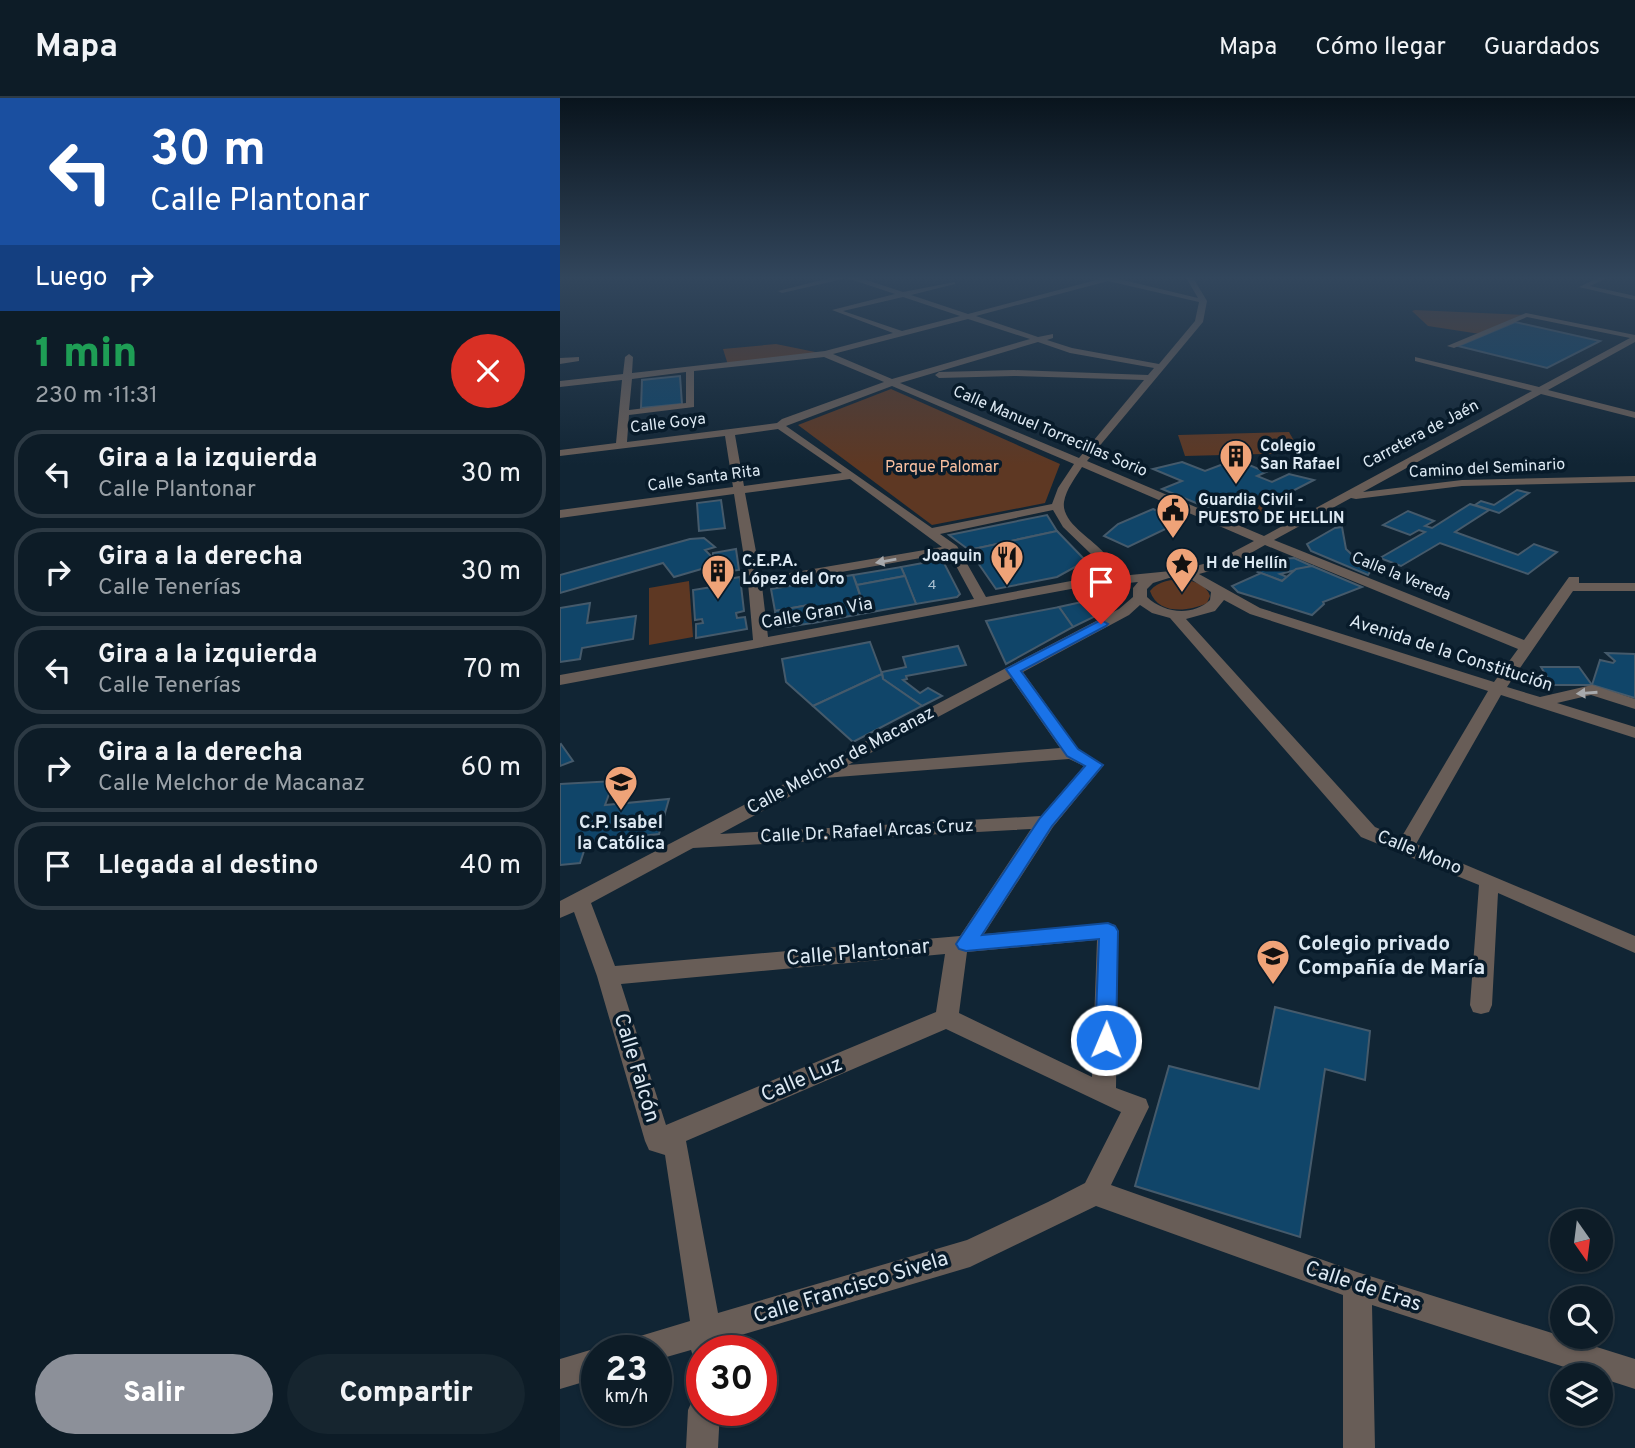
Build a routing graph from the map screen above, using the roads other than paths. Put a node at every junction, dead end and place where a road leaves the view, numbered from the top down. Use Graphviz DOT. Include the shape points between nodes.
graph roads {
  1 [pos="876,339"];
  2 [pos="1037,339"];
  3 [pos="1185,339"];
  4 [pos="1468,339"];
  5 [pos="1633,339"];
  6 [pos="1451,346"];
  7 [pos="825,354"];
  8 [pos="629,357"];
  9 [pos="576,359"];
  10 [pos="1418,359"];
  11 [pos="560,361"];
  12 [pos="1162,367"];
  13 [pos="690,370"];
  14 [pos="912,376"];
  15 [pos="629,377"];
  16 [pos="1153,378"];
  17 [pos="893,382"];
  18 [pos="560,384"];
  19 [pos="1540,391"];
  20 [pos="625,413"];
  21 [pos="1635,415"];
  22 [pos="780,426"];
  23 [pos="729,432"];
  24 [pos="621,445"];
  25 [pos="560,453"];
  26 [pos="1080,462"];
  27 [pos="852,475"];
  28 [pos="1635,480"];
  29 [pos="740,490"];
  30 [pos="1341,498"];
  31 [pos="1058,506"];
  32 [pos="560,514"];
  33 [pos="930,532"];
  34 [pos="1263,540"];
  35 [pos="953,549"];
  36 [pos="1100,556"];
  37 [pos="1223,563"];
  38 [pos="1183,574"];
  39 [pos="1157,576"];
  40 [pos="1113,579"];
  41 [pos="755,583"];
  42 [pos="1075,584"];
  43 [pos="1635,587"];
  44 [pos="1213,593"];
  45 [pos="1137,595"];
  46 [pos="982,603"];
  47 [pos="1152,609"];
  48 [pos="1124,612"];
  49 [pos="1199,612"];
  50 [pos="1174,614"];
  51 [pos="1193,634"];
  52 [pos="761,643"];
  53 [pos="1527,647"];
  54 [pos="1013,669"];
  55 [pos="560,680"];
  56 [pos="1497,689"];
  57 [pos="1538,702"];
  58 [pos="1635,704"];
  59 [pos="1635,733"];
  60 [pos="1072,752"];
  61 [pos="818,773"];
  62 [pos="1046,822"];
  63 [pos="689,842"];
  64 [pos="1404,848"];
  65 [pos="1489,881"];
  66 [pos="570,905"];
  67 [pos="1590,926"];
  68 [pos="961,944"];
  69 [pos="1635,945"];
  70 [pos="1635,960"];
  71 [pos="608,976"];
  72 [pos="1481,1005"];
  73 [pos="947,1018"];
  74 [pos="1104,1094"];
  75 [pos="658,1141"];
  76 [pos="1094,1192"];
  77 [pos="1357,1286"];
  78 [pos="705,1335"];
  79 [pos="724,1335"];
  80 [pos="581,1368"];
  81 [pos="560,1374"];
  82 [pos="1634,1377"];
  83 [pos="703,1426"];
  84 [pos="702,1448"];
  85 [pos="1359,1448"];
  1 -- 7 [label="street"];
  2 -- 12 [label="street" via="1082,353"];
  2 -- 14 [label="street"];
  3 -- 12 [label="street"];
  4 -- 6 [label="street"];
  5 -- 19 [label="street, Carretera de Jaén"];
  7 -- 13 [label="street"];
  7 -- 17 [label="street, Calle Manuel Torrecillas Sorio"];
  8 -- 15 [label="street"];
  9 -- 11 [label="street"];
  10 -- 19 [label="street"];
  12 -- 16 [label="street"];
  13 -- 15 [label="street"];
  13 -- 20 [label="street" via="691,405"];
  14 -- 16 [label="street" via="1014,373"];
  14 -- 17 [label="street, Calle Goya"];
  15 -- 18 [label="street"];
  15 -- 20 [label="street"];
  16 -- 26 [label="street"];
  17 -- 22 [label="street, Calle Goya"];
  17 -- 26 [label="street, Calle Manuel Torrecillas Sorio"];
  19 -- 21 [label="street"];
  19 -- 30 [label="street, Carretera de Jaén"];
  20 -- 24 [label="street"];
  22 -- 23 [label="street, Calle Goya"];
  22 -- 27 [label="street"];
  23 -- 24 [label="street, Calle Goya"];
  23 -- 29 [label="street"];
  24 -- 25 [label="street, Calle Goya"];
  26 -- 31 [label="street" via="1064,484"];
  26 -- 34 [label="street, Calle Manuel Torrecillas Sorio"];
  27 -- 29 [label="street, Calle Santa Rita"];
  27 -- 33 [label="street"];
  28 -- 30 [label="street, Camino del Seminario" via="1412,487"];
  29 -- 32 [label="street, Calle Santa Rita"];
  29 -- 41 [label="street"];
  30 -- 34 [label="street, Carretera de Jaén"];
  31 -- 33 [label="street"];
  31 -- 36 [label="street" via="1070,527"];
  33 -- 35 [label="street"];
  34 -- 37 [label="street, Carretera de Jaén"];
  34 -- 53 [label="street, Calle la Vereda"];
  35 -- 41 [label="street, one-way"];
  35 -- 46 [label="street"];
  36 -- 39 [label="street"];
  36 -- 40 [label="street"];
  36 -- 42 [label="street" via="1090,574"];
  37 -- 38 [label="street, Carretera de Jaén"];
  37 -- 44 [label="street, Carretera de Jaén"];
  38 -- 39 [label="street, Calle Gran Via"];
  38 -- 44 [label="street, Avenida de la Constitución"];
  39 -- 40 [label="street, Calle Gran Via"];
  39 -- 45 [label="street, Calle Melchor de Macanaz"];
  40 -- 42 [label="street, Calle Gran Via"];
  40 -- 45 [label="street"];
  41 -- 52 [label="street"];
  42 -- 45 [label="street"];
  42 -- 46 [label="street, Calle Gran Via"];
  43 -- 53 [label="street" via="1571,583"];
  44 -- 49 [label="street"];
  44 -- 56 [label="street, Avenida de la Constitución" via="1255,611"];
  45 -- 47 [label="street"];
  45 -- 48 [label="street, Calle Melchor de Macanaz"];
  46 -- 52 [label="street, Calle Gran Via"];
  47 -- 48 [label="street, Calle Melchor de Macanaz"];
  47 -- 50 [label="street"];
  48 -- 54 [label="street, Calle Melchor de Macanaz"];
  49 -- 50 [label="street"];
  49 -- 51 [label="street"];
  50 -- 51 [label="street, Calle Mono"];
  51 -- 64 [label="street, Calle Mono" via="1368,832"];
  52 -- 55 [label="street, Calle Gran Via"];
  53 -- 56 [label="street"];
  54 -- 60 [label="street"];
  54 -- 61 [label="street, Calle Melchor de Macanaz"];
  56 -- 57 [label="street, Avenida de la Constitución"];
  56 -- 64 [label="street"];
  58 -- 57 [label="street, one-way" via="1592,690"];
  57 -- 59 [label="street, Avenida de la Constitución"];
  60 -- 61 [label="street"];
  60 -- 62 [label="street" via="1095,765"];
  61 -- 63 [label="street, Calle Melchor de Macanaz"];
  62 -- 63 [label="street, Calle Dr. Rafael Arcas Cruz"];
  62 -- 68 [label="street"];
  63 -- 66 [label="street, Calle Melchor de Macanaz"];
  64 -- 65 [label="street, Calle Mono"];
  65 -- 67 [label="street, Calle Mono"];
  65 -- 72 [label="street"];
  66 -- 71 [label="street, Calle Falcón"];
  67 -- 69 [label="street, Calle Mono"];
  67 -- 70 [label="street"];
  68 -- 71 [label="street, Calle Plantonar"];
  68 -- 73 [label="street"];
  68 -- 74 [label="street, Calle Plantonar" via="1108,931"];
  71 -- 75 [label="street, Calle Falcón"];
  73 -- 74 [label="street"];
  73 -- 75 [label="street, Calle Luz"];
  74 -- 76 [label="street" via="1137,1107"];
  75 -- 78 [label="street, Calle Falcón" via="676,1147"];
  76 -- 77 [label="street, Calle de Eras"];
  76 -- 79 [label="street, Calle Francisco Sivela" via="970,1253"];
  77 -- 82 [label="street, Calle de Eras"];
  77 -- 85 [label="street"];
  80 -- 81 [label="street"];
  83 -- 84 [label="street"];
}
